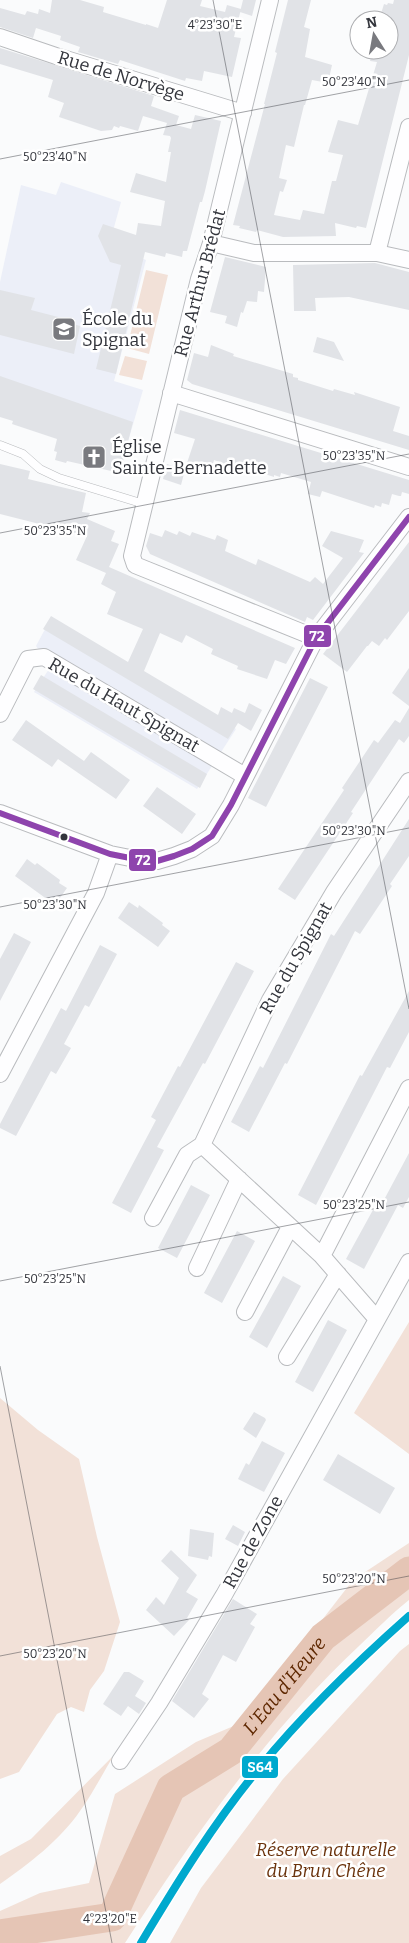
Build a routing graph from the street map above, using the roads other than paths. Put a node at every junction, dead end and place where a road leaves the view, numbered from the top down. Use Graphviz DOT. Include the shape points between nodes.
graph roads {
  1 [pos="270,0"];
  2 [pos="0,37"];
  3 [pos="243,113"];
  4 [pos="409,127"];
  5 [pos="211,243"];
  6 [pos="376,253"];
  7 [pos="409,260"];
  8 [pos="171,393"];
  9 [pos="0,445"];
  10 [pos="409,466"];
  11 [pos="144,504"];
  12 [pos="409,516"];
  13 [pos="316,638"];
  14 [pos="0,714"];
  15 [pos="245,776"];
  16 [pos="409,781"];
  17 [pos="0,813"];
  18 [pos="110,854"];
  19 [pos="0,1074"];
  20 [pos="409,1088"];
  21 [pos="202,1146"];
  22 [pos="239,1179"];
  23 [pos="153,1218"];
  24 [pos="290,1227"];
  25 [pos="322,1256"];
  26 [pos="409,1262"];
  27 [pos="197,1268"];
  28 [pos="338,1274"];
  29 [pos="245,1312"];
  30 [pos="376,1318"];
  31 [pos="287,1357"];
  32 [pos="120,1761"];
  1 -- 3 [label="street, Rue Arthur Brédat"];
  2 -- 3 [label="street, Rue de Norvège"];
  3 -- 5 [label="street, Rue Arthur Brédat"];
  4 -- 6 [label="street"];
  5 -- 6 [label="street" via="254,253"];
  5 -- 8 [label="street, Rue Arthur Brédat"];
  6 -- 7 [label="street"];
  8 -- 10 [label="street"];
  8 -- 11 [label="street, Rue Arthur Brédat"];
  9 -- 11 [label="lane" via="23,454 40,469 59,478"];
  11 -- 13 [label="street, Rue Arthur Brédat" via="132,556 135,565"];
  12 -- 13 [label="street"];
  13 -- 15 [label="street"];
  14 -- 15 [label="street, Rue du Haut Spignat" via="28,659 44,657"];
  15 -- 18 [label="street" via="212,836 192,849 157,861"];
  16 -- 21 [label="street, Rue du Spignat" via="334,892 270,1000"];
  17 -- 18 [label="street"];
  18 -- 19 [label="street" via="96,893"];
  20 -- 25 [label="street"];
  21 -- 22 [label="street"];
  21 -- 23 [label="street, Rue du Spignat" via="187,1155"];
  22 -- 24 [label="street"];
  22 -- 27 [label="street"];
  24 -- 25 [label="street"];
  24 -- 29 [label="street"];
  25 -- 28 [label="street"];
  26 -- 30 [label="street, Rue de Zone"];
  28 -- 30 [label="street"];
  28 -- 31 [label="street"];
  30 -- 32 [label="street, Rue de Zone" via="224,1595"];
}
